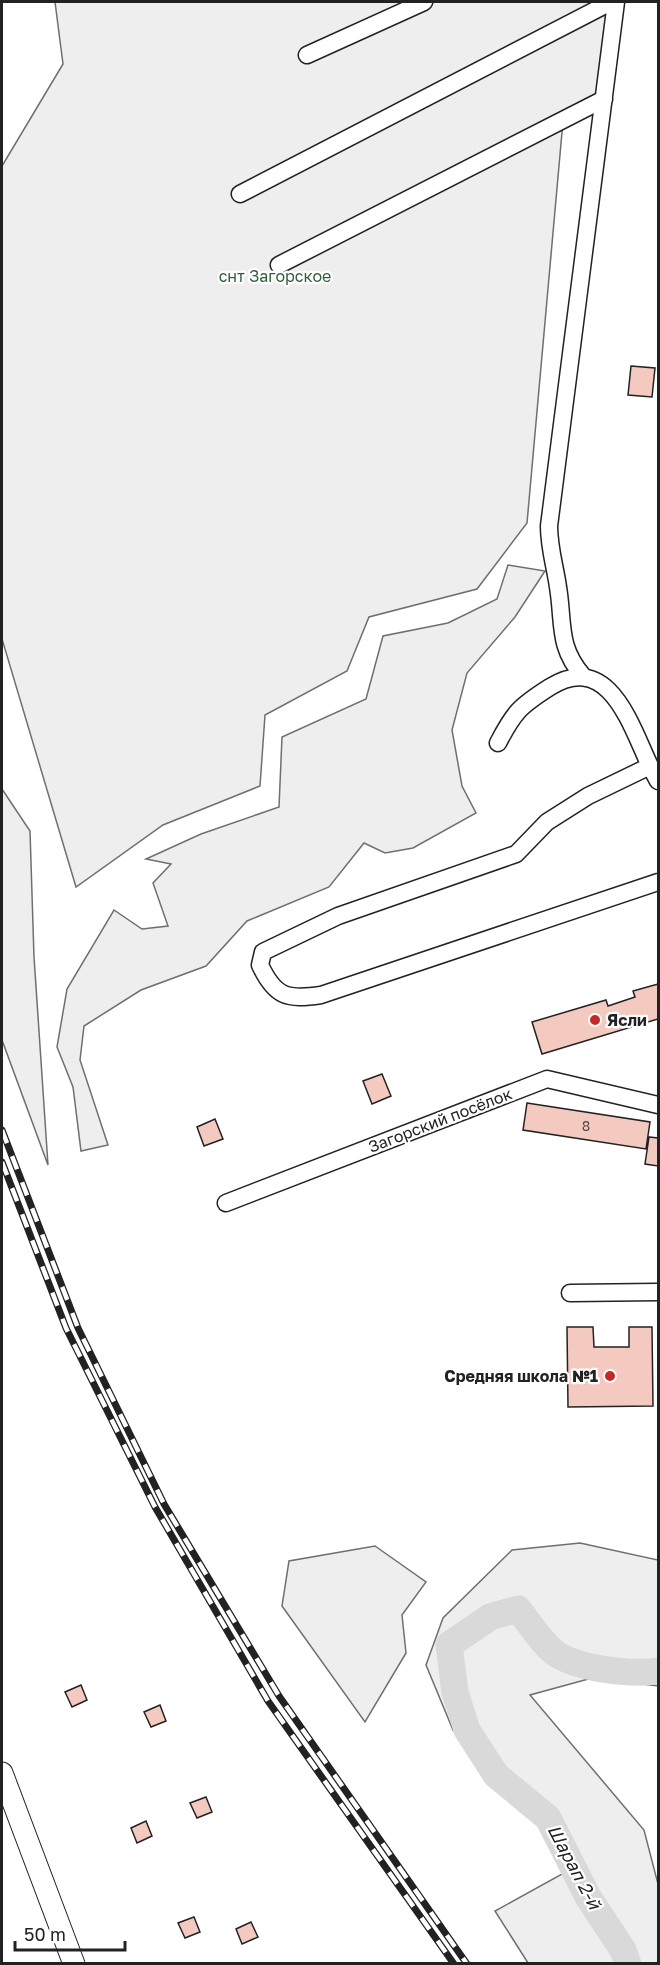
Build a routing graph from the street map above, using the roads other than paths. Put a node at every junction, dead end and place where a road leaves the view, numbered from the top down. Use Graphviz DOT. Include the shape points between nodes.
graph roads {
  1 [pos="424,2"];
  2 [pos="611,2"];
  3 [pos="616,2"];
  4 [pos="307,55"];
  5 [pos="604,99"];
  6 [pos="240,194"];
  7 [pos="279,265"];
  8 [pos="583,676"];
  9 [pos="498,743"];
  10 [pos="654,773"];
  11 [pos="658,882"];
  12 [pos="658,1105"];
  13 [pos="226,1203"];
  14 [pos="658,1292"];
  15 [pos="570,1293"];
  16 [pos="2,1773"];
  17 [pos="74,1964"];
  1 -- 4 [label="street"];
  2 -- 6 [label="street"];
  3 -- 5 [label="street"];
  5 -- 7 [label="street"];
  5 -- 8 [label="street" via="549,526 563,640 570,661"];
  8 -- 9 [label="street" via="564,679 515,711"];
  8 -- 10 [label="street" via="595,679 610,691"];
  10 -- 11 [label="street" via="588,795 547,822 516,854 338,916 263,951 260,965 272,988 286,996 321,995"];
  12 -- 13 [label="street, Загорский посёлок" via="547,1079"];
  14 -- 15 [label="street"];
  16 -- 17 [label="main road"];
}
